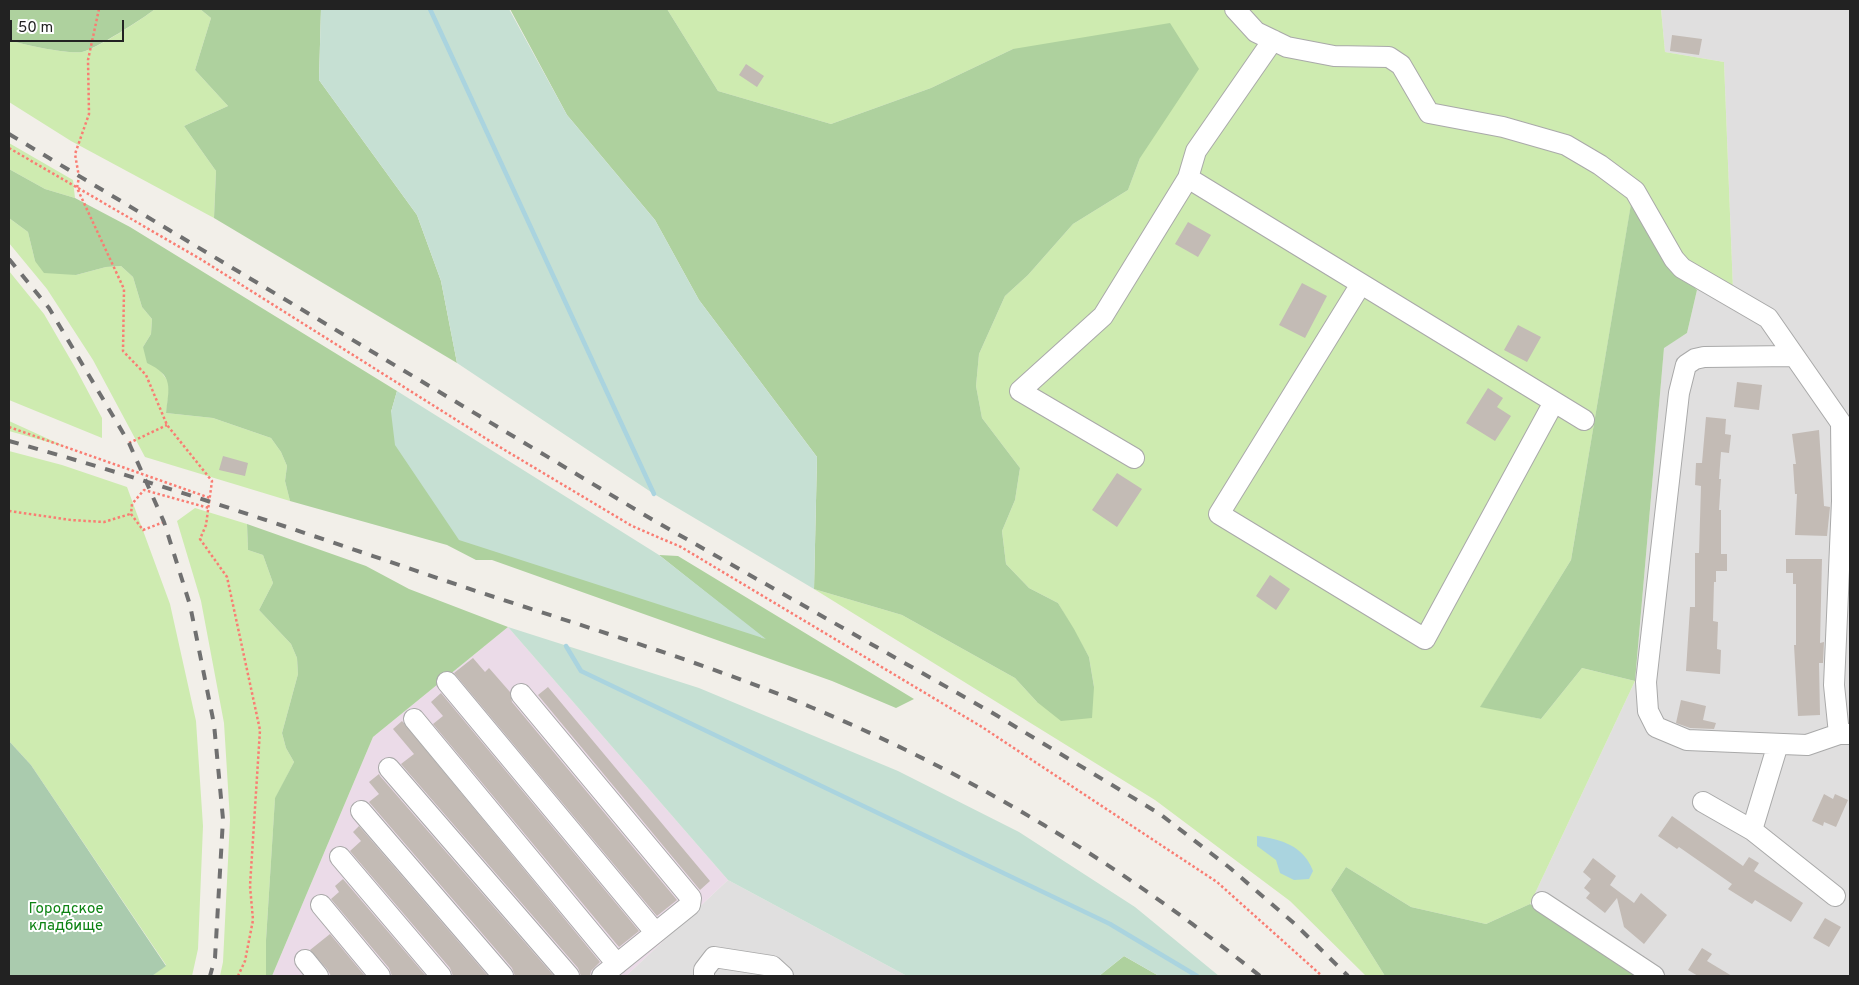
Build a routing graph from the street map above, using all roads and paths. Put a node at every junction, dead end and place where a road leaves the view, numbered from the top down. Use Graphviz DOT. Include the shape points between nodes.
graph roads {
  1 [pos="99,9"];
  2 [pos="1236,9"];
  3 [pos="1273,40"];
  4 [pos="9,148"];
  5 [pos="1188,178"];
  6 [pos="77,188"];
  7 [pos="1361,284"];
  8 [pos="1794,356"];
  9 [pos="1554,402"];
  10 [pos="1584,420"];
  11 [pos="167,425"];
  12 [pos="9,427"];
  13 [pos="129,443"];
  14 [pos="1134,458"];
  15 [pos="210,498"];
  16 [pos="209,508"];
  17 [pos="9,511"];
  18 [pos="130,514"];
  19 [pos="164,522"];
  20 [pos="447,682"];
  21 [pos="521,694"];
  22 [pos="414,718"];
  23 [pos="1844,734"];
  24 [pos="1778,744"];
  25 [pos="389,768"];
  26 [pos="1703,802"];
  27 [pos="362,811"];
  28 [pos="1752,830"];
  29 [pos="340,857"];
  30 [pos="1835,896"];
  31 [pos="1542,902"];
  32 [pos="321,905"];
  33 [pos="655,932"];
  34 [pos="305,960"];
  35 [pos="610,970"];
  36 [pos="238,976"];
  37 [pos="318,976"];
  38 [pos="380,976"];
  39 [pos="441,976"];
  40 [pos="502,976"];
  41 [pos="569,976"];
  42 [pos="704,976"];
  43 [pos="783,976"];
  44 [pos="1322,976"];
  45 [pos="1654,976"];
  1 -- 6 [label="path" via="88,60 89,114 75,154 79,177"];
  2 -- 3 [label="lane" via="1256,32"];
  3 -- 5 [label="lane" via="1196,152"];
  3 -- 8 [label="lane" via="1287,47 1334,56 1389,57 1401,65 1429,114 1503,127 1566,145 1635,191 1674,260 1682,268 1768,318"];
  4 -- 6 [label="path"];
  5 -- 7 [label="lane"];
  5 -- 14 [label="lane" via="1102,316 1020,390"];
  6 -- 11 [label="path" via="124,289 123,351 146,375"];
  6 -- 44 [label="path" via="202,260 624,521 681,547 982,727 1217,882"];
  7 -- 9 [label="lane"];
  7 -- 9 [label="lane" via="1219,514 1227,519 1425,639"];
  8 -- 23 [label="lane" via="1841,423 1842,501 1834,685"];
  8 -- 24 [label="lane" via="1704,357 1686,365 1679,393 1646,682 1648,711 1656,727 1687,740"];
  9 -- 10 [label="lane"];
  11 -- 13 [label="path"];
  11 -- 15 [label="path" via="212,481"];
  12 -- 15 [label="path"];
  15 -- 16 [label="path"];
  16 -- 18 [label="path" via="144,490 132,504"];
  16 -- 36 [label="path" via="200,539 227,577 260,730 250,886 253,920 245,961"];
  17 -- 18 [label="path" via="104,522"];
  18 -- 19 [label="path" via="143,530"];
  20 -- 33 [label="lane"];
  21 -- 33 [label="lane" via="691,898 690,905"];
  22 -- 35 [label="lane"];
  23 -- 24 [label="lane" via="1807,745"];
  24 -- 28 [label="lane"];
  25 -- 41 [label="lane"];
  26 -- 28 [label="lane"];
  27 -- 40 [label="lane"];
  28 -- 30 [label="lane"];
  29 -- 39 [label="lane"];
  31 -- 45 [label="lane"];
  32 -- 38 [label="lane"];
  33 -- 35 [label="lane"];
  34 -- 37 [label="lane"];
  42 -- 43 [label="lane" via="704,970 714,957 772,966"];
}
